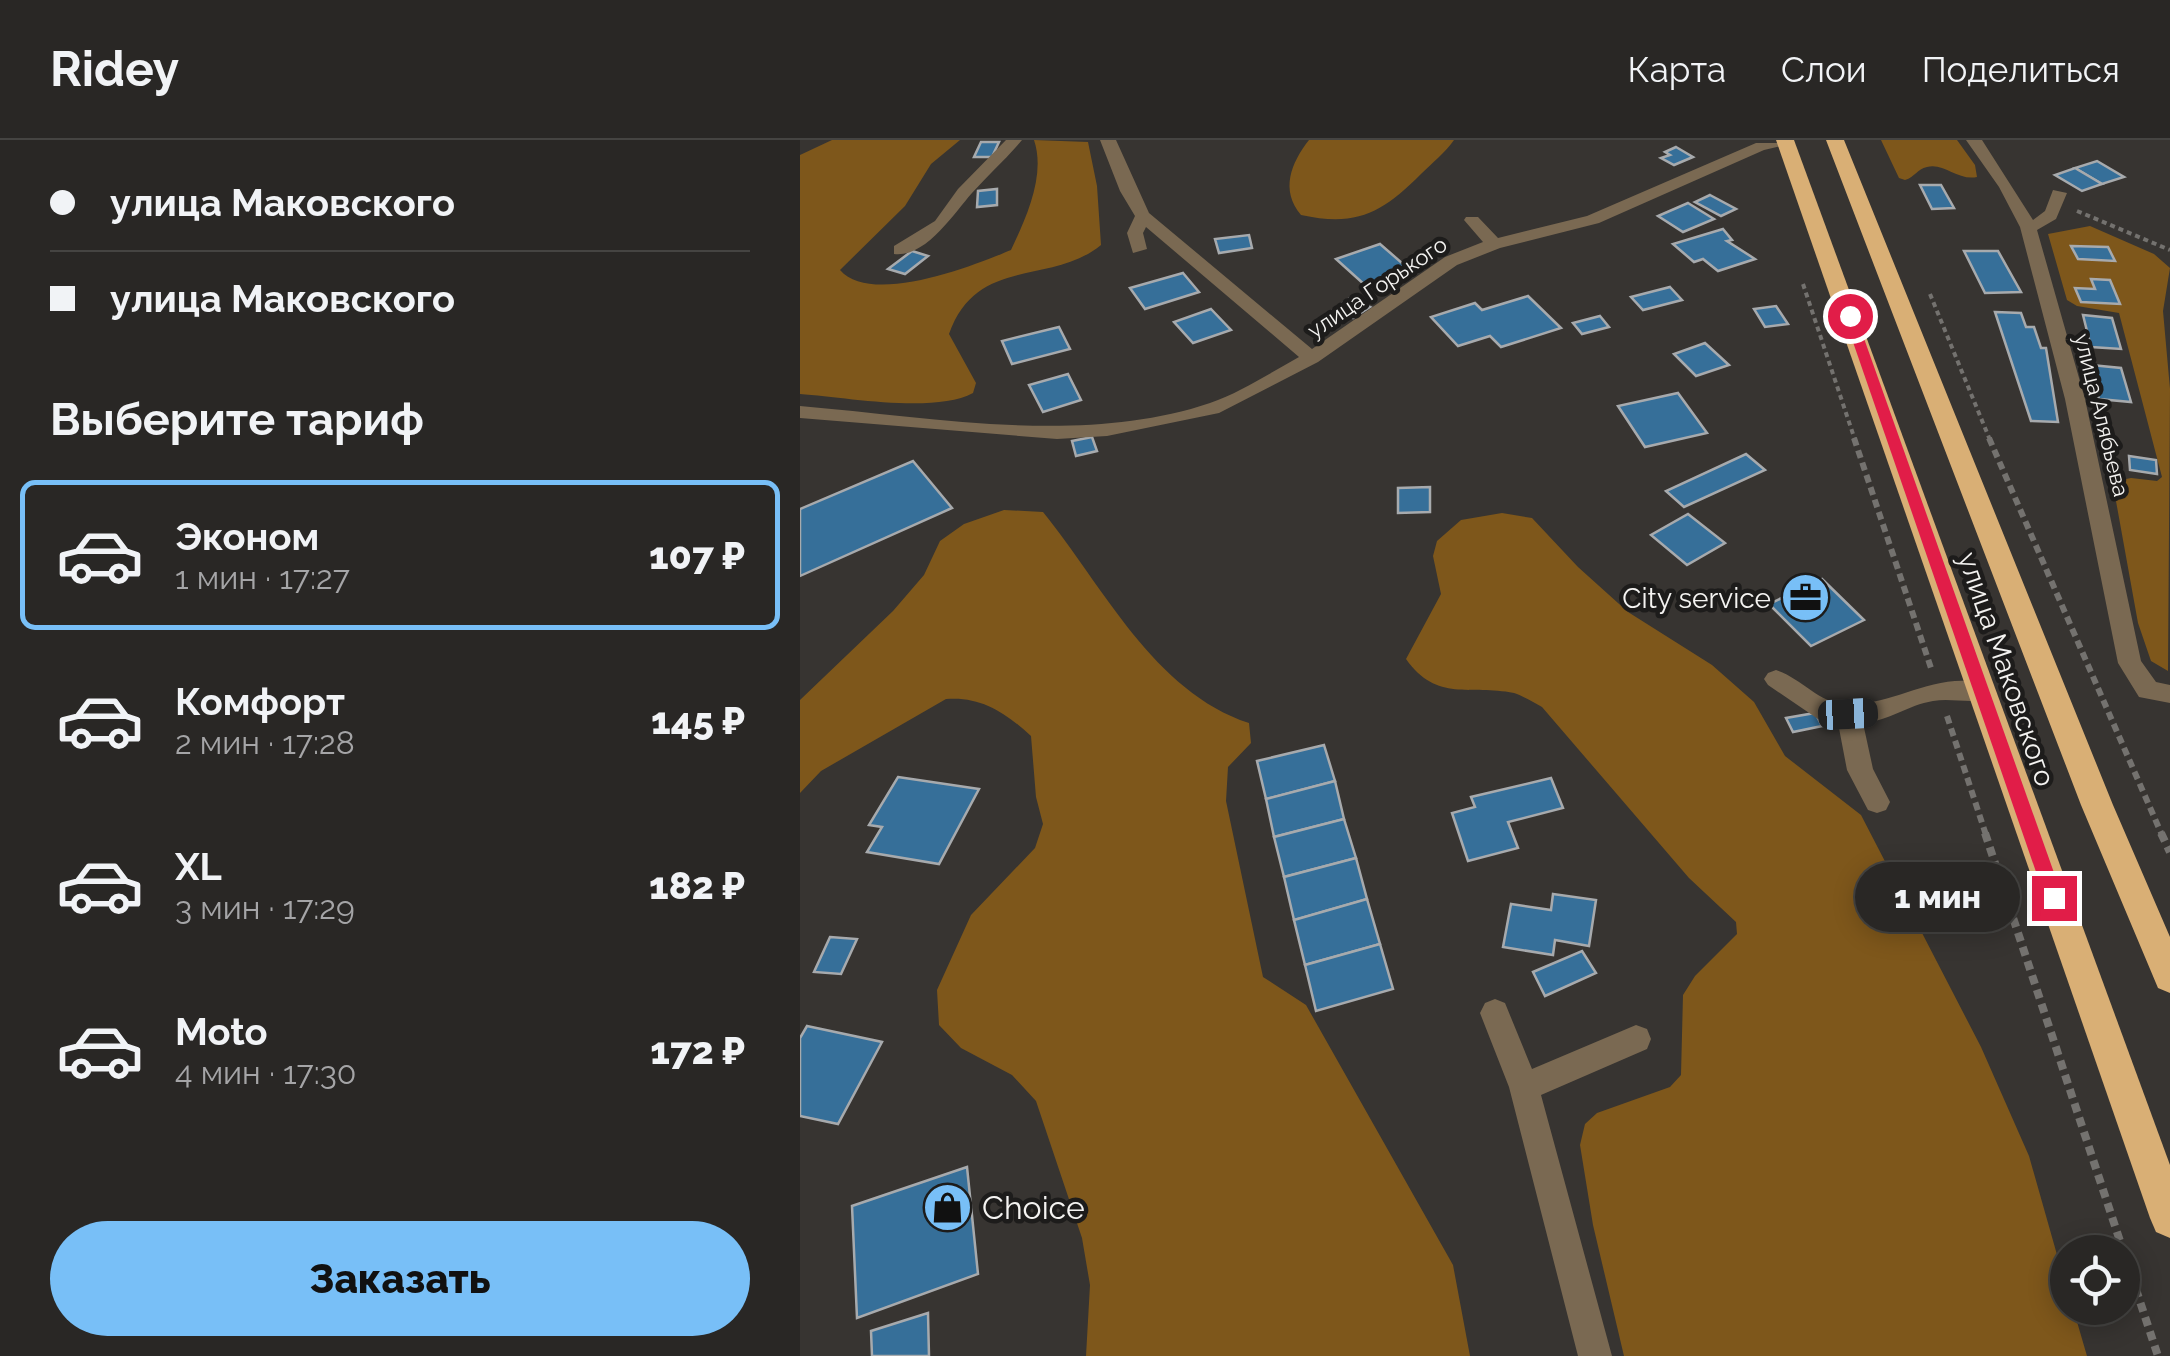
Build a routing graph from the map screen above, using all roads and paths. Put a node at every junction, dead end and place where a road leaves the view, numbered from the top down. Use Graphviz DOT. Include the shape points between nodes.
graph roads {
  1 [pos="1014,140"];
  2 [pos="1108,140"];
  3 [pos="1835,140"];
  4 [pos="1974,140"];
  5 [pos="1786,141"];
  6 [pos="2058,198"];
  7 [pos="1142,216"];
  8 [pos="1472,220"];
  9 [pos="2028,227"];
  10 [pos="1494,244"];
  11 [pos="1140,249"];
  12 [pos="900,250"];
  13 [pos="2170,250"];
  14 [pos="1800,276"];
  15 [pos="1924,282"];
  16 [pos="1311,358"];
  17 [pos="800,412"];
  18 [pos="1776,679"];
  19 [pos="1940,692"];
  20 [pos="1981,692"];
  21 [pos="2170,694"];
  22 [pos="1848,714"];
  23 [pos="1877,802"];
  24 [pos="2170,852"];
  25 [pos="2170,977"];
  26 [pos="1495,1013"];
  27 [pos="1636,1039"];
  28 [pos="1524,1087"];
  29 [pos="2170,1218"];
  30 [pos="1595,1356"];
  31 [pos="2158,1356"];
  1 -- 12 [label="lane" via="941,224"];
  2 -- 7 [label="lane"];
  3 -- 25 [label="highway, улица Маковского"];
  4 -- 9 [label="lane, улица Алябьева"];
  5 -- 10 [label="lane, улица Горького" via="1593,220"];
  5 -- 20 [label="highway, улица Маковского"];
  6 -- 9 [label="lane" via="2045,222"];
  6 -- 13 [label="path"];
  7 -- 11 [label="lane" via="1135,233"];
  7 -- 16 [label="lane"];
  8 -- 10 [label="lane"];
  9 -- 21 [label="lane, улица Алябьева" via="2074,399 2130,663 2148,690"];
  10 -- 16 [label="lane, улица Горького" via="1450,260"];
  14 -- 19 [label="path"];
  15 -- 24 [label="path"];
  16 -- 17 [label="lane, улица Горького" via="1212,409 1107,430 1057,434"];
  18 -- 22 [label="lane" via="1827,712"];
  19 -- 20 [label="lane"];
  19 -- 22 [label="lane" via="1881,712"];
  19 -- 31 [label="path"];
  20 -- 29 [label="highway, улица Маковского"];
  22 -- 23 [label="lane" via="1860,770"];
  26 -- 28 [label="lane"];
  27 -- 28 [label="lane"];
  28 -- 30 [label="lane"];
}
